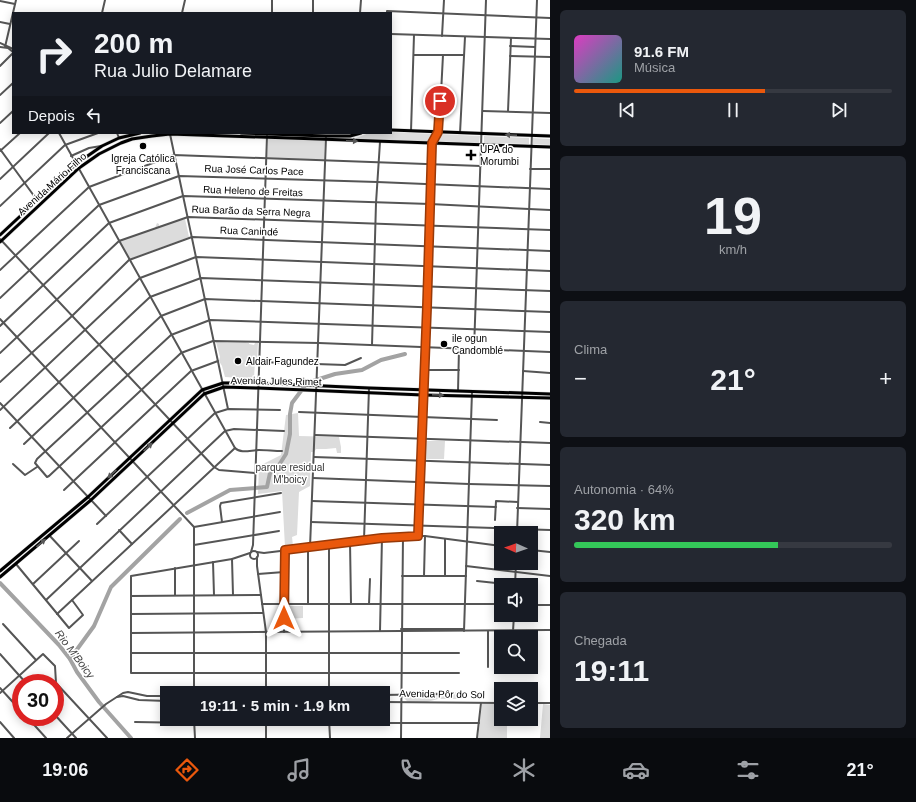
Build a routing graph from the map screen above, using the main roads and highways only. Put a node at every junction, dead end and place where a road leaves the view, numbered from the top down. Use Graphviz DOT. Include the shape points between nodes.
graph roads {
  1 [pos="392,130"];
  2 [pos="136,134"];
  3 [pos="170,134"];
  4 [pos="254,134"];
  5 [pos="307,134"];
  6 [pos="350,134"];
  7 [pos="267,135"];
  8 [pos="550,136"];
  9 [pos="550,146"];
  10 [pos="0,235"];
  11 [pos="0,241"];
  12 [pos="369,390"];
  13 [pos="550,394"];
  14 [pos="521,395"];
  15 [pos="550,398"];
  16 [pos="0,571"];
  17 [pos="0,577"];
  8 -- 1 [label="main road, one-way"];
  2 -- 10 [label="main road, Avenida Mário Filho" via="102,146 76,164"];
  3 -- 7 [label="main road, Avenida Mário Filho"];
  3 -- 11 [label="main road, Avenida Mário Filho" via="142,137 121,143 99,154 78,168"];
  4 -- 7 [label="main road, Avenida Mário Filho"];
  5 -- 6 [label="main road, Avenida Mário Filho"];
  5 -- 7 [label="main road, Avenida Mário Filho"];
  7 -- 9 [label="main road, Avenida Mário Filho, one-way" via="326,140"];
  12 -- 14 [label="main road, Avenida Jules Rimet"];
  12 -- 14 [label="main road, Avenida Jules Rimet, one-way" via="423,395"];
  12 -- 16 [label="main road, Avenida Jules Rimet, one-way" via="258,383 223,383 202,390 88,497"];
  17 -- 12 [label="main road, Avenida Jules Rimet, one-way" via="91,500 204,394 224,387"];
  13 -- 14 [label="main road, Avenida Jules Rimet"];
  14 -- 15 [label="main road, Avenida Jules Rimet"];
}
